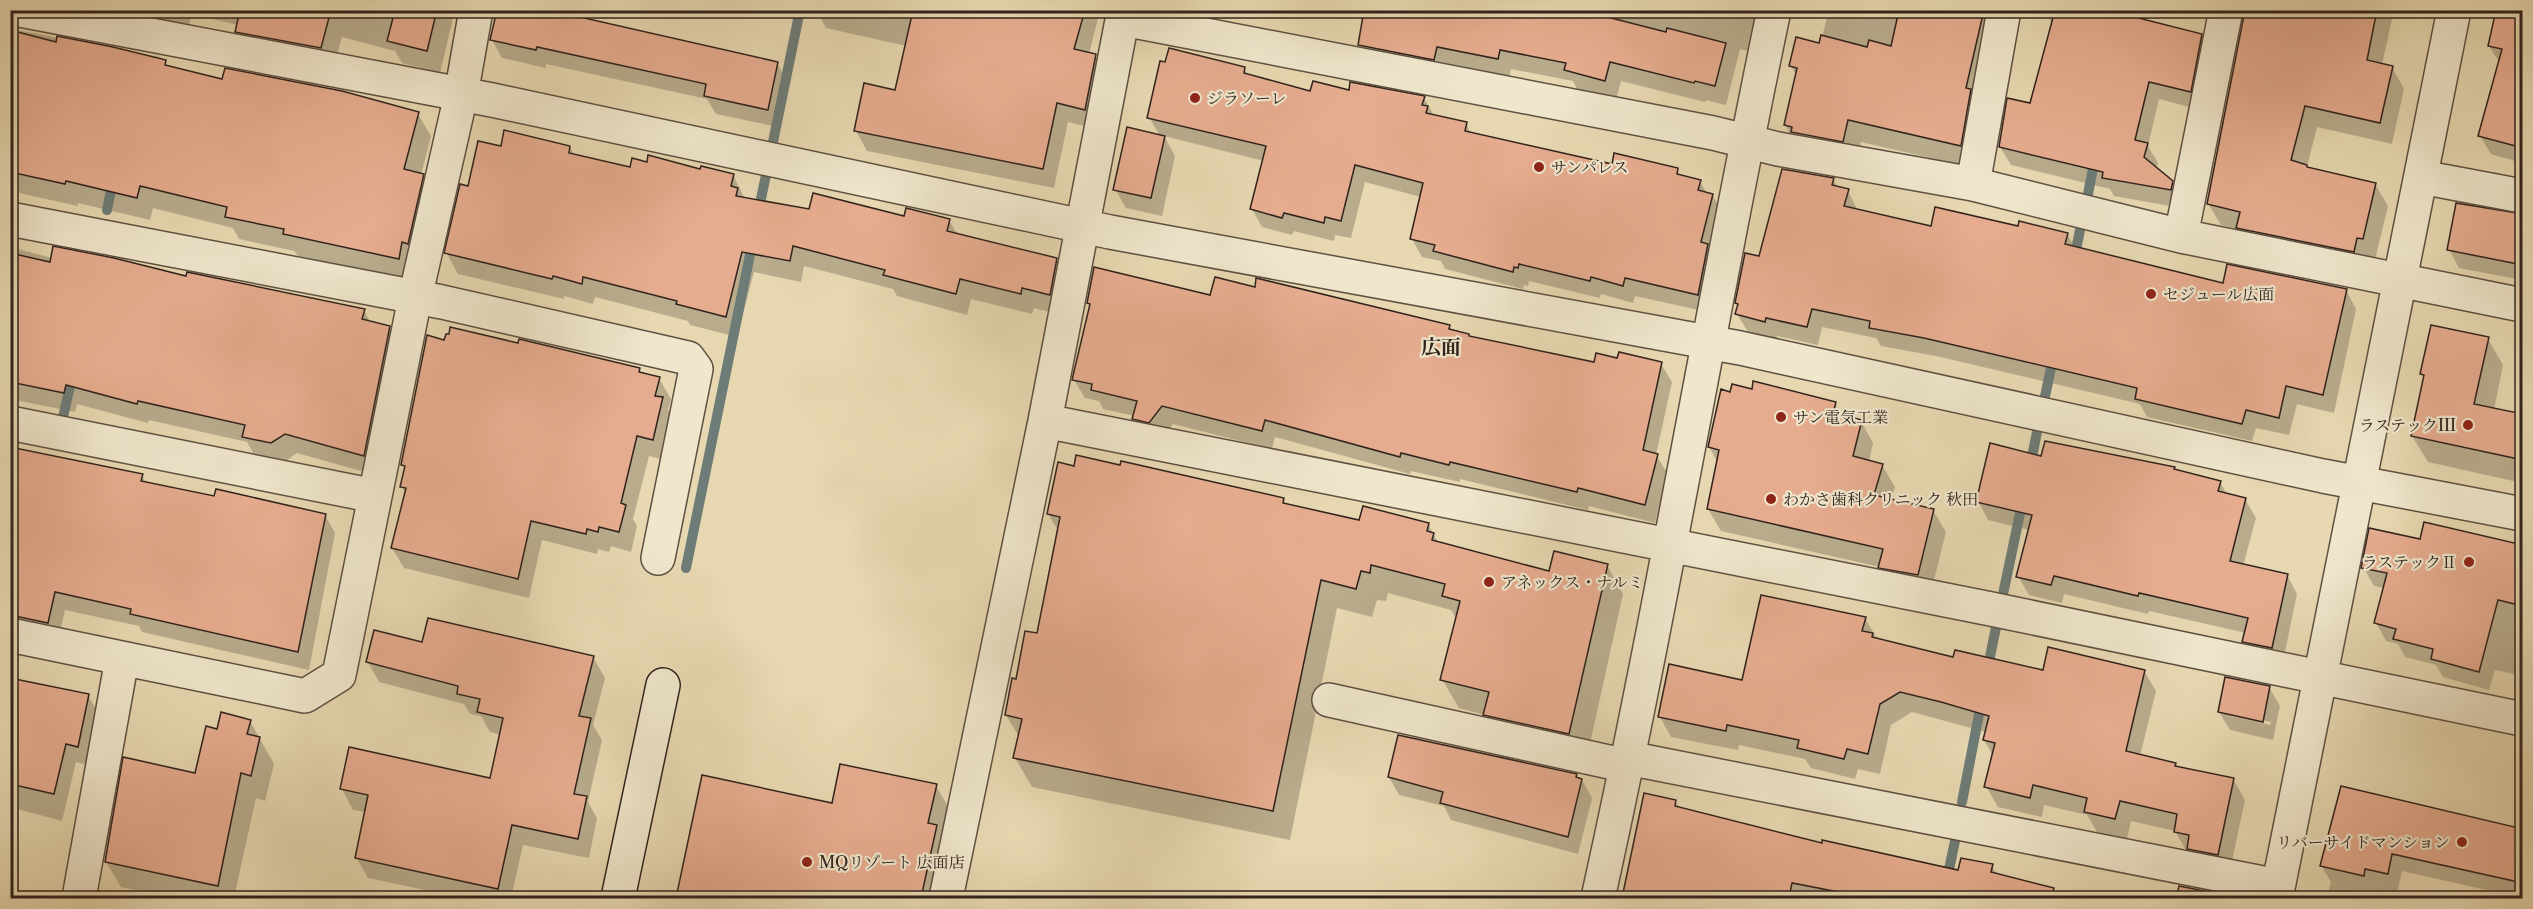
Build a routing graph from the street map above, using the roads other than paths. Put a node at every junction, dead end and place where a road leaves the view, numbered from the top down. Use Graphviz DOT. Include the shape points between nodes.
graph roads {
  1 [pos="20,10"];
  2 [pos="476,10"];
  3 [pos="1774,10"];
  4 [pos="2004,10"];
  5 [pos="2226,10"];
  6 [pos="2454,10"];
  7 [pos="1124,15"];
  8 [pos="460,95"];
  9 [pos="1747,141"];
  10 [pos="2421,177"];
  11 [pos="1973,184"];
  12 [pos="2523,196"];
  13 [pos="10,219"];
  14 [pos="1084,227"];
  15 [pos="2181,236"];
  16 [pos="2399,281"];
  17 [pos="415,298"];
  18 [pos="2523,305"];
  19 [pos="1709,343"];
  20 [pos="1045,421"];
  21 [pos="10,423"];
  22 [pos="2359,483"];
  23 [pos="375,496"];
  24 [pos="2523,514"];
  25 [pos="1669,544"];
  26 [pos="658,558"];
  27 [pos="10,635"];
  28 [pos="122,659"];
  29 [pos="2319,677"];
  30 [pos="663,685"];
  31 [pos="1329,700"];
  32 [pos="2523,719"];
  33 [pos="1627,762"];
  34 [pos="2277,892"];
  35 [pos="79,898"];
  36 [pos="618,898"];
  37 [pos="946,898"];
  38 [pos="1598,898"];
  1 -- 8 [label="street"];
  2 -- 8 [label="street"];
  3 -- 9 [label="street"];
  4 -- 11 [label="street"];
  5 -- 15 [label="street"];
  6 -- 10 [label="street"];
  7 -- 9 [label="street"];
  7 -- 14 [label="street"];
  8 -- 14 [label="street"];
  8 -- 17 [label="street"];
  9 -- 11 [label="street"];
  9 -- 19 [label="street"];
  10 -- 12 [label="street"];
  10 -- 16 [label="street"];
  11 -- 15 [label="street"];
  13 -- 17 [label="street"];
  14 -- 19 [label="street"];
  14 -- 20 [label="street"];
  15 -- 16 [label="street"];
  16 -- 18 [label="street"];
  16 -- 22 [label="street"];
  17 -- 23 [label="street"];
  17 -- 26 [label="street" via="688,358 696,369"];
  19 -- 22 [label="street"];
  19 -- 25 [label="street"];
  20 -- 25 [label="street"];
  20 -- 37 [label="street"];
  21 -- 23 [label="street"];
  22 -- 24 [label="street"];
  22 -- 29 [label="street"];
  23 -- 28 [label="street" via="339,675 305,696"];
  25 -- 29 [label="street"];
  25 -- 33 [label="street"];
  27 -- 28 [label="street"];
  28 -- 35 [label="street"];
  29 -- 32 [label="street"];
  29 -- 34 [label="street"];
  30 -- 36 [label="street"];
  31 -- 33 [label="street"];
  33 -- 34 [label="street"];
  33 -- 38 [label="street"];
}
